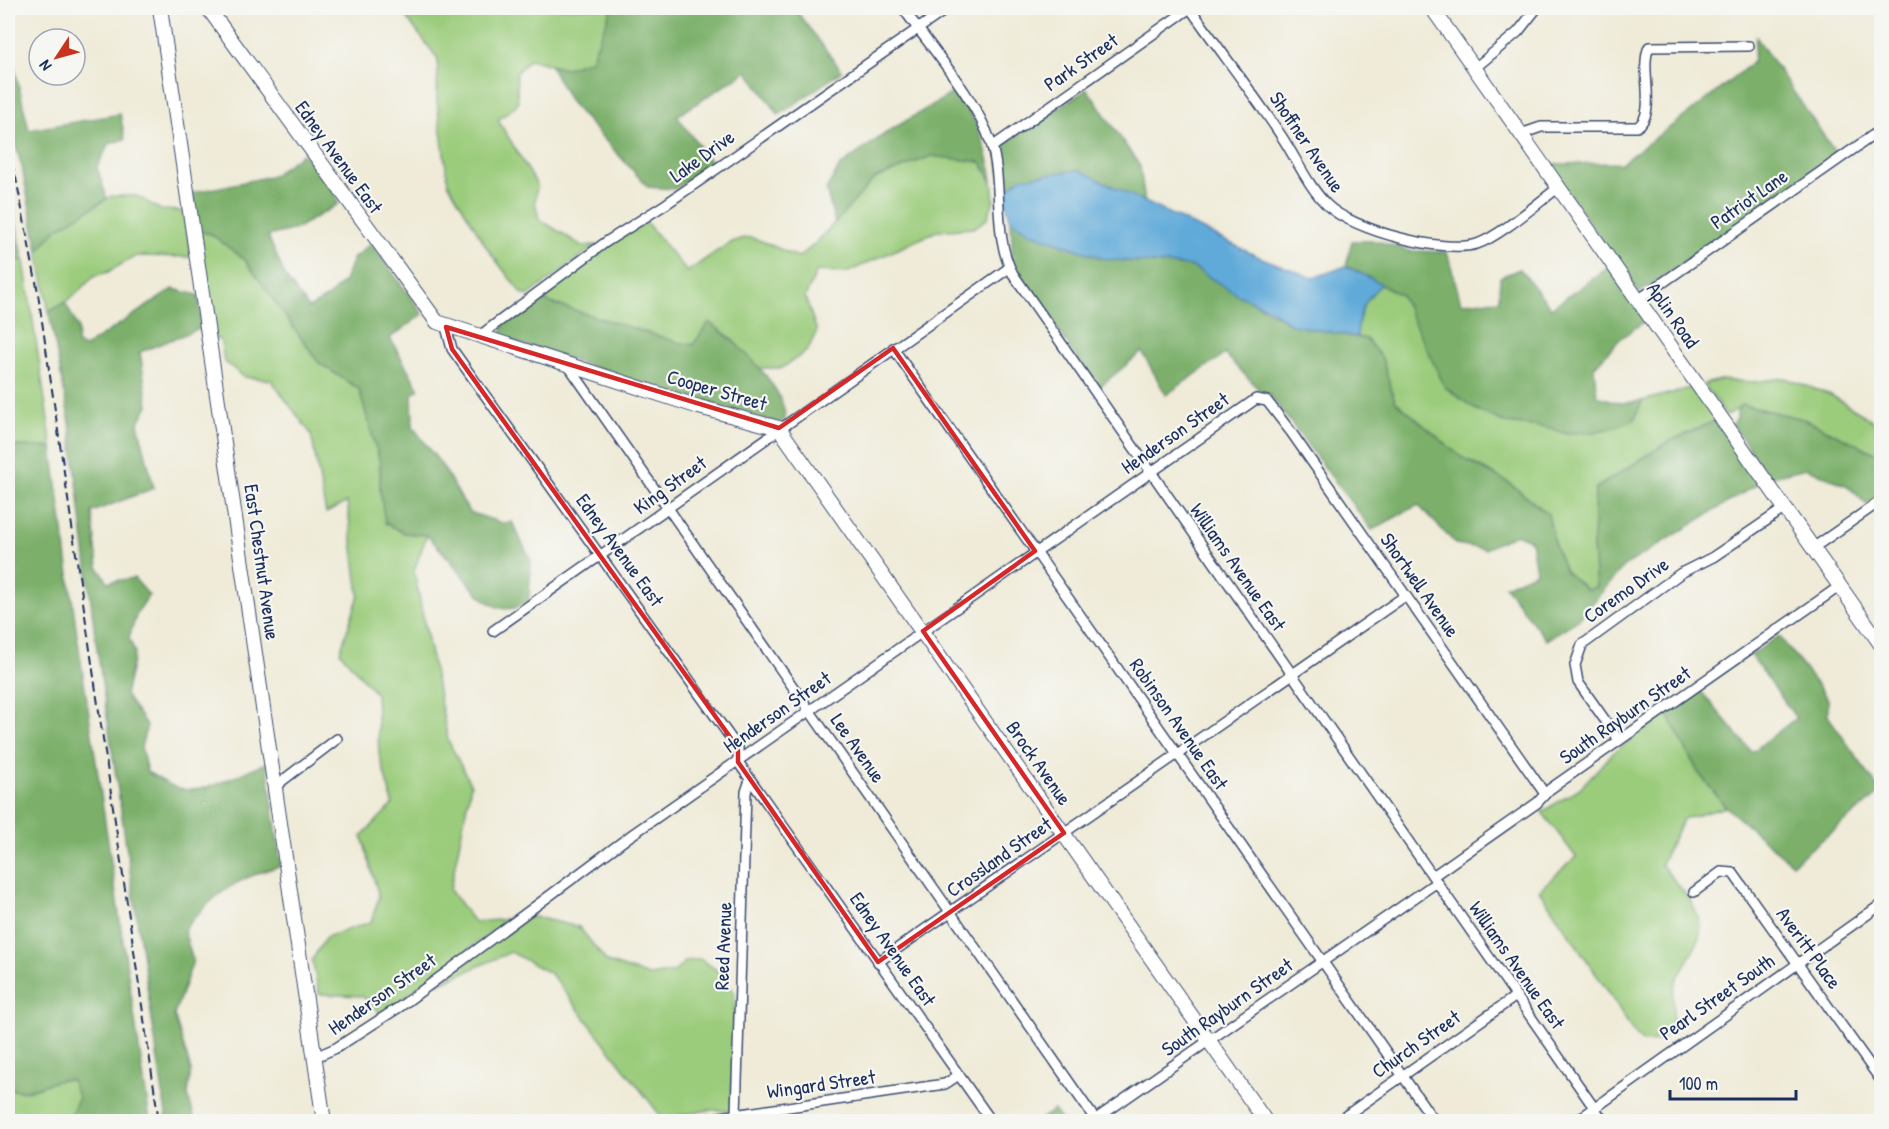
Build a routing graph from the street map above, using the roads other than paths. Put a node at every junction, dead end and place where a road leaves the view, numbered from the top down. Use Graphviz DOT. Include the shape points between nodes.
graph roads {
  1 [pos="160,8"];
  2 [pos="208,8"];
  3 [pos="903,8"];
  4 [pos="948,8"];
  5 [pos="1190,8"];
  6 [pos="1432,8"];
  7 [pos="1537,8"];
  8 [pos="918,29"];
  9 [pos="1749,46"];
  10 [pos="1475,69"];
  11 [pos="1881,129"];
  12 [pos="1521,134"];
  13 [pos="992,147"];
  14 [pos="1559,187"];
  15 [pos="1009,268"];
  16 [pos="1638,300"];
  17 [pos="446,327"];
  18 [pos="478,337"];
  19 [pos="893,348"];
  20 [pos="568,365"];
  21 [pos="1263,399"];
  22 [pos="779,428"];
  23 [pos="1150,472"];
  24 [pos="1881,500"];
  25 [pos="1785,508"];
  26 [pos="668,509"];
  27 [pos="1813,548"];
  28 [pos="1035,551"];
  29 [pos="601,557"];
  30 [pos="1840,586"];
  31 [pos="1405,596"];
  32 [pos="923,631"];
  33 [pos="493,632"];
  34 [pos="1881,646"];
  35 [pos="1291,674"];
  36 [pos="810,711"];
  37 [pos="337,739"];
  38 [pos="1620,740"];
  39 [pos="1178,754"];
  40 [pos="738,762"];
  41 [pos="750,780"];
  42 [pos="275,791"];
  43 [pos="1545,794"];
  44 [pos="1064,833"];
  45 [pos="1435,879"];
  46 [pos="1694,892"];
  47 [pos="1881,904"];
  48 [pos="950,912"];
  49 [pos="878,962"];
  50 [pos="1324,962"];
  51 [pos="1797,963"];
  52 [pos="1516,996"];
  53 [pos="1209,1041"];
  54 [pos="313,1058"];
  55 [pos="1403,1074"];
  56 [pos="959,1075"];
  57 [pos="1881,1082"];
  58 [pos="1594,1107"];
  59 [pos="736,1114"];
  60 [pos="1096,1120"];
  61 [pos="324,1122"];
  62 [pos="686,1122"];
  63 [pos="992,1122"];
  64 [pos="1266,1122"];
  65 [pos="1337,1122"];
  66 [pos="1435,1122"];
  67 [pos="1575,1122"];
  68 [pos="1604,1122"];
  1 -- 42 [label="street, East Chestnut Avenue"];
  2 -- 17 [label="street, Edney Avenue East" via="429,315"];
  3 -- 8 [label="street, Williams Avenue East"];
  4 -- 8 [label="street, Lake Drive"];
  5 -- 13 [label="street, Park Street"];
  5 -- 14 [label="street, Shoffner Avenue" via="1267,114 1316,192 1335,212 1354,224 1376,232 1467,246 1485,241"];
  6 -- 10 [label="street, Aplin Road"];
  7 -- 10 [label="street" via="1518,32"];
  8 -- 13 [label="street, Williams Avenue East" via="976,110"];
  8 -- 18 [label="street, Lake Drive" via="606,242"];
  9 -- 12 [label="street" via="1649,47 1645,59 1647,112 1642,123 1636,127 1542,127"];
  10 -- 12 [label="street, Aplin Road"];
  11 -- 16 [label="street, Patriot Lane"];
  12 -- 14 [label="street, Aplin Road"];
  13 -- 15 [label="street, Williams Avenue East"];
  14 -- 16 [label="street, Aplin Road"];
  15 -- 19 [label="street, Cooper Street"];
  15 -- 23 [label="street, Williams Avenue East"];
  16 -- 25 [label="street, Aplin Road"];
  17 -- 18 [label="street, Cooper Street"];
  17 -- 29 [label="street, Edney Avenue East" via="452,349"];
  18 -- 20 [label="street, Cooper Street"];
  19 -- 22 [label="street, Cooper Street"];
  19 -- 28 [label="street, Robinson Avenue East"];
  20 -- 22 [label="street, Cooper Street"];
  20 -- 26 [label="street, Lee Avenue"];
  21 -- 23 [label="street, Henderson Street" via="1251,401"];
  21 -- 31 [label="street, Shortwell Avenue" via="1291,432"];
  22 -- 26 [label="street, King Street"];
  22 -- 32 [label="street, Brock Avenue"];
  23 -- 28 [label="street, Henderson Street"];
  23 -- 35 [label="street, Williams Avenue East"];
  24 -- 27 [label="street"];
  25 -- 27 [label="street, Aplin Road"];
  25 -- 38 [label="street, Coremo Drive" via="1713,557 1681,573 1582,645 1575,665 1578,682"];
  26 -- 29 [label="street, King Street"];
  26 -- 36 [label="street, Lee Avenue"];
  27 -- 30 [label="street, Aplin Road"];
  28 -- 32 [label="street, Henderson Street"];
  28 -- 39 [label="street, Robinson Avenue East"];
  29 -- 33 [label="street, King Street"];
  29 -- 40 [label="street, Edney Avenue East" via="738,748"];
  30 -- 34 [label="street, Aplin Road"];
  30 -- 38 [label="street, South Rayburn Street"];
  31 -- 35 [label="street, Crossland Street"];
  31 -- 43 [label="street, Shortwell Avenue"];
  32 -- 36 [label="street, Henderson Street"];
  32 -- 44 [label="street, Brock Avenue"];
  35 -- 39 [label="street, Crossland Street"];
  35 -- 45 [label="street, Williams Avenue East"];
  36 -- 40 [label="street, Henderson Street"];
  36 -- 48 [label="street, Lee Avenue"];
  37 -- 42 [label="street" via="282,781"];
  38 -- 43 [label="street, South Rayburn Street"];
  39 -- 44 [label="street, Crossland Street"];
  39 -- 50 [label="street, Robinson Avenue East"];
  40 -- 41 [label="street, Edney Avenue East"];
  40 -- 54 [label="street, Henderson Street" via="553,891 401,1006 336,1048"];
  41 -- 49 [label="street, Edney Avenue East"];
  41 -- 59 [label="street, Reed Avenue" via="746,792"];
  42 -- 54 [label="street, East Chestnut Avenue"];
  43 -- 45 [label="street, South Rayburn Street"];
  44 -- 48 [label="street, Crossland Street"];
  44 -- 53 [label="street, Brock Avenue"];
  45 -- 50 [label="street, South Rayburn Street"];
  45 -- 52 [label="street, Williams Avenue East"];
  46 -- 51 [label="street, Averitt Place" via="1721,872 1733,873"];
  47 -- 51 [label="street, Pearl Street South"];
  48 -- 49 [label="street, Crossland Street"];
  48 -- 60 [label="street, Lee Avenue"];
  49 -- 56 [label="street, Edney Avenue East"];
  50 -- 53 [label="street, South Rayburn Street"];
  50 -- 55 [label="street, Robinson Avenue East"];
  51 -- 57 [label="street, Averitt Place"];
  51 -- 58 [label="street, Pearl Street South"];
  52 -- 55 [label="street, Church Street"];
  52 -- 58 [label="street, Williams Avenue East"];
  53 -- 60 [label="street, South Rayburn Street"];
  53 -- 64 [label="street, Brock Avenue"];
  54 -- 61 [label="street, East Chestnut Avenue"];
  55 -- 65 [label="street, Church Street"];
  55 -- 66 [label="street, Robinson Avenue East"];
  56 -- 59 [label="street, Wingard Street" via="945,1084"];
  56 -- 63 [label="street, Edney Avenue East"];
  58 -- 67 [label="street, Pearl Street South"];
  58 -- 68 [label="street, Williams Avenue East"];
  59 -- 62 [label="street, Wingard Street"];
}
